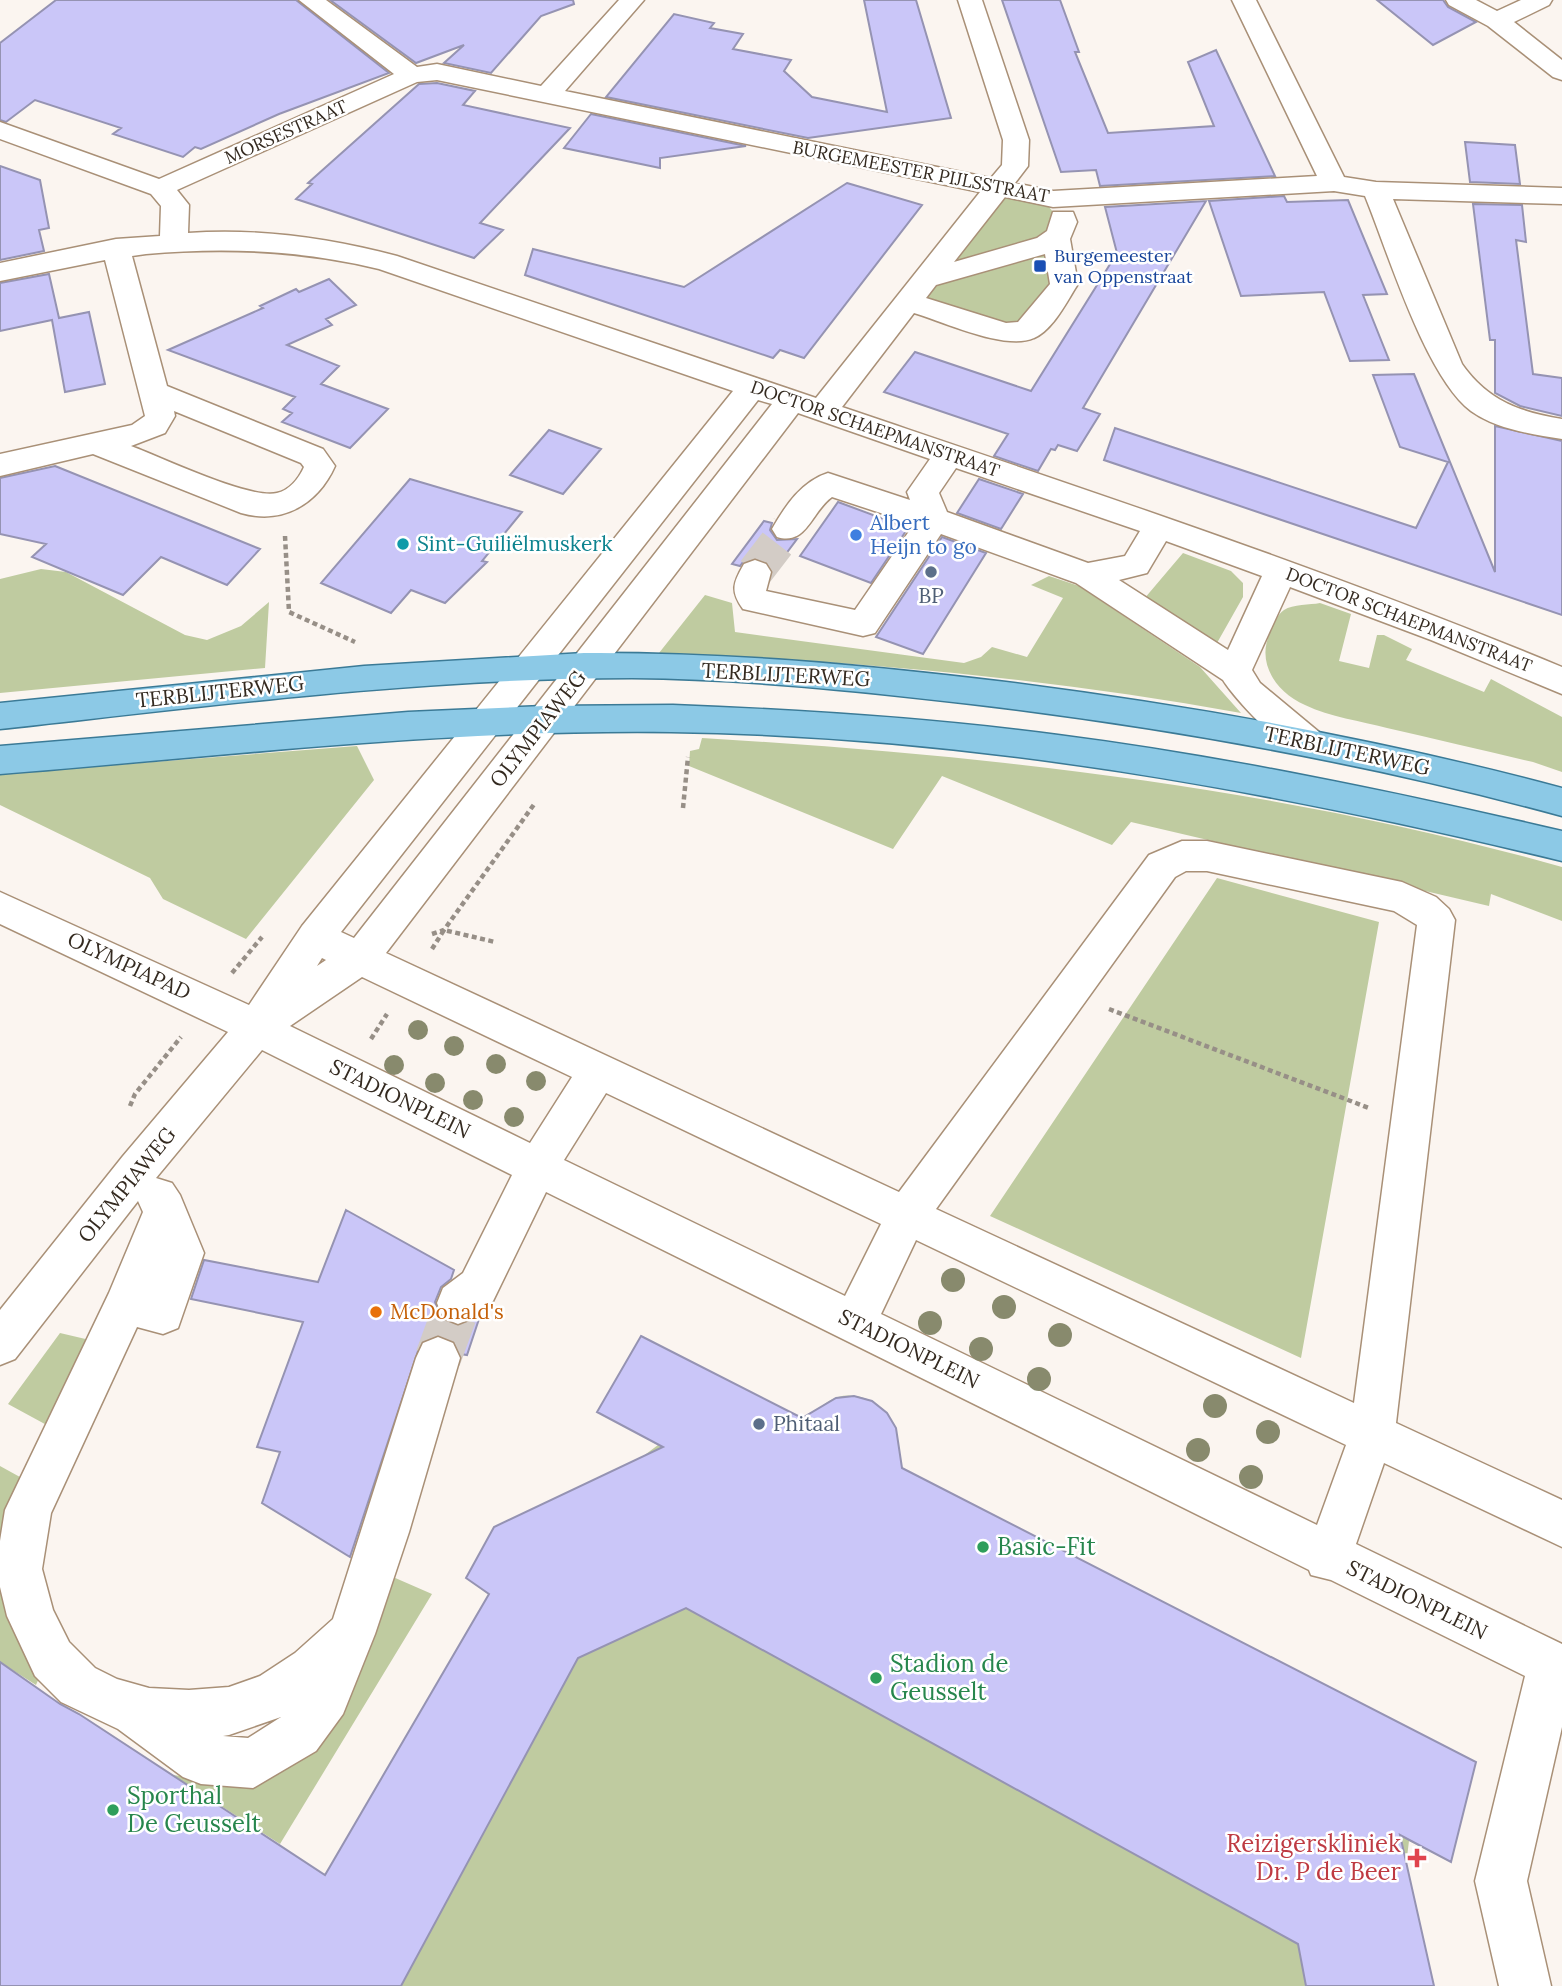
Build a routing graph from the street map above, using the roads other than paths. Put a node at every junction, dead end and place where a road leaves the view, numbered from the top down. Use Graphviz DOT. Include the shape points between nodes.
graph roads {
  1 [pos="311,0"];
  2 [pos="632,0"];
  3 [pos="970,0"];
  4 [pos="1244,0"];
  5 [pos="1458,0"];
  6 [pos="1540,0"];
  7 [pos="1497,21"];
  8 [pos="1562,72"];
  9 [pos="412,75"];
  10 [pos="547,95"];
  11 [pos="0,130"];
  12 [pos="1334,183"];
  13 [pos="160,188"];
  14 [pos="996,188"];
  15 [pos="1376,190"];
  16 [pos="1562,196"];
  17 [pos="1053,199"];
  18 [pos="1056,239"];
  19 [pos="174,241"];
  20 [pos="116,248"];
  21 [pos="0,272"];
  22 [pos="915,291"];
  23 [pos="752,387"];
  24 [pos="154,392"];
  25 [pos="792,400"];
  26 [pos="822,411"];
  27 [pos="1562,429"];
  28 [pos="97,443"];
  29 [pos="949,454"];
  30 [pos="0,466"];
  31 [pos="934,519"];
  32 [pos="1159,526"];
  33 [pos="788,529"];
  34 [pos="1281,570"];
  35 [pos="755,572"];
  36 [pos="1087,575"];
  37 [pos="588,666"];
  38 [pos="525,669"];
  39 [pos="1235,671"];
  40 [pos="1562,681"];
  41 [pos="0,716"];
  42 [pos="545,719"];
  43 [pos="484,721"];
  44 [pos="1307,742"];
  45 [pos="0,760"];
  46 [pos="1562,802"];
  47 [pos="1562,846"];
  48 [pos="0,907"];
  49 [pos="315,937"];
  50 [pos="361,957"];
  51 [pos="256,1028"];
  52 [pos="598,1071"];
  53 [pos="538,1166"];
  54 [pos="138,1169"];
  55 [pos="906,1216"];
  56 [pos="458,1303"];
  57 [pos="855,1322"];
  58 [pos="0,1344"];
  59 [pos="438,1358"];
  60 [pos="1371,1434"];
  61 [pos="1562,1524"];
  62 [pos="1328,1558"];
  63 [pos="1557,1667"];
  64 [pos="1525,1986"];
  1 -- 9 [label="street"];
  2 -- 10 [label="street"];
  3 -- 14 [label="street" via="1016,140 1015,166"];
  4 -- 12 [label="street"];
  5 -- 7 [label="street"];
  6 -- 7 [label="street"];
  7 -- 8 [label="street"];
  9 -- 10 [label="street, BURGEMEESTER PIJLSSTRAAT" via="437,72"];
  9 -- 13 [label="street, MORSESTRAAT"];
  10 -- 14 [label="street, BURGEMEESTER PIJLSSTRAAT"];
  11 -- 13 [label="street"];
  12 -- 15 [label="street, BURGEMEESTER PIJLSSTRAAT"];
  12 -- 17 [label="street, BURGEMEESTER PIJLSSTRAAT"];
  13 -- 19 [label="street" via="175,205"];
  14 -- 17 [label="street, BURGEMEESTER PIJLSSTRAAT"];
  14 -- 22 [label="street"];
  15 -- 16 [label="street, BURGEMEESTER PIJLSSTRAAT"];
  15 -- 27 [label="street" via="1461,388 1482,407 1504,416"];
  17 -- 18 [label="street" via="1063,213 1064,226"];
  18 -- 22 [label="street"];
  18 -- 22 [label="street" via="1064,284 1026,331 1005,332"];
  19 -- 20 [label="street, DOCTOR SCHAEPMANSTRAAT"];
  19 -- 23 [label="street, DOCTOR SCHAEPMANSTRAAT" via="243,238 344,250"];
  20 -- 21 [label="street, DOCTOR SCHAEPMANSTRAAT"];
  20 -- 24 [label="street"];
  22 -- 26 [label="street"];
  23 -- 25 [label="street, DOCTOR SCHAEPMANSTRAAT"];
  23 -- 38 [label="street, OLYMPIAWEG"];
  24 -- 28 [label="street" via="160,416 153,426"];
  24 -- 28 [label="street" via="312,456 320,466 315,480 290,504 252,505"];
  25 -- 26 [label="street, DOCTOR SCHAEPMANSTRAAT"];
  25 -- 37 [label="street, OLYMPIAWEG"];
  26 -- 29 [label="street, DOCTOR SCHAEPMANSTRAAT"];
  28 -- 30 [label="street"];
  29 -- 31 [label="street" via="923,492"];
  29 -- 32 [label="street, DOCTOR SCHAEPMANSTRAAT"];
  31 -- 33 [label="street" via="828,484 814,494"];
  31 -- 35 [label="street" via="863,624 755,601 748,584"];
  31 -- 36 [label="street"];
  32 -- 34 [label="street, DOCTOR SCHAEPMANSTRAAT"];
  32 -- 36 [label="street" via="1136,565"];
  34 -- 39 [label="street"];
  34 -- 40 [label="street, DOCTOR SCHAEPMANSTRAAT"];
  36 -- 39 [label="street"];
  37 -- 38 [label="main road, TERBLIJTERWEG"];
  37 -- 42 [label="street, OLYMPIAWEG"];
  37 -- 44 [label="main road, TERBLIJTERWEG" via="900,682 1174,717"];
  38 -- 41 [label="main road, TERBLIJTERWEG" via="286,685"];
  38 -- 43 [label="street, OLYMPIAWEG"];
  39 -- 44 [label="street" via="1248,692"];
  42 -- 43 [label="main road, TERBLIJTERWEG"];
  42 -- 47 [label="main road, TERBLIJTERWEG" via="785,723 1021,742 1303,786"];
  42 -- 50 [label="street, OLYMPIAWEG"];
  43 -- 45 [label="main road, TERBLIJTERWEG"];
  43 -- 49 [label="street, OLYMPIAWEG"];
  44 -- 46 [label="main road, TERBLIJTERWEG"];
  48 -- 51 [label="street, OLYMPIAPAD"];
  49 -- 50 [label="street"];
  49 -- 51 [label="street, OLYMPIAWEG"];
  50 -- 51 [label="street, OLYMPIAWEG"];
  50 -- 52 [label="street"];
  51 -- 53 [label="street, STADIONPLEIN"];
  51 -- 54 [label="street, OLYMPIAWEG"];
  52 -- 53 [label="street"];
  52 -- 55 [label="street"];
  53 -- 56 [label="street" via="478,1287"];
  53 -- 57 [label="street, STADIONPLEIN"];
  54 -- 58 [label="street, OLYMPIAWEG"];
  54 -- 59 [label="street" via="165,1209 183,1253 163,1313 126,1304 29,1510 19,1569 31,1616 52,1658 78,1685 129,1707 201,1759 253,1763 299,1734 326,1697 351,1634"];
  55 -- 57 [label="street"];
  55 -- 60 [label="street"];
  55 -- 60 [label="street" via="1162,866 1182,856 1208,856 1402,897 1436,920"];
  57 -- 62 [label="street, STADIONPLEIN"];
  60 -- 61 [label="street"];
  60 -- 62 [label="street"];
  62 -- 63 [label="street, STADIONPLEIN"];
  63 -- 64 [label="street" via="1501,1881"];
}
